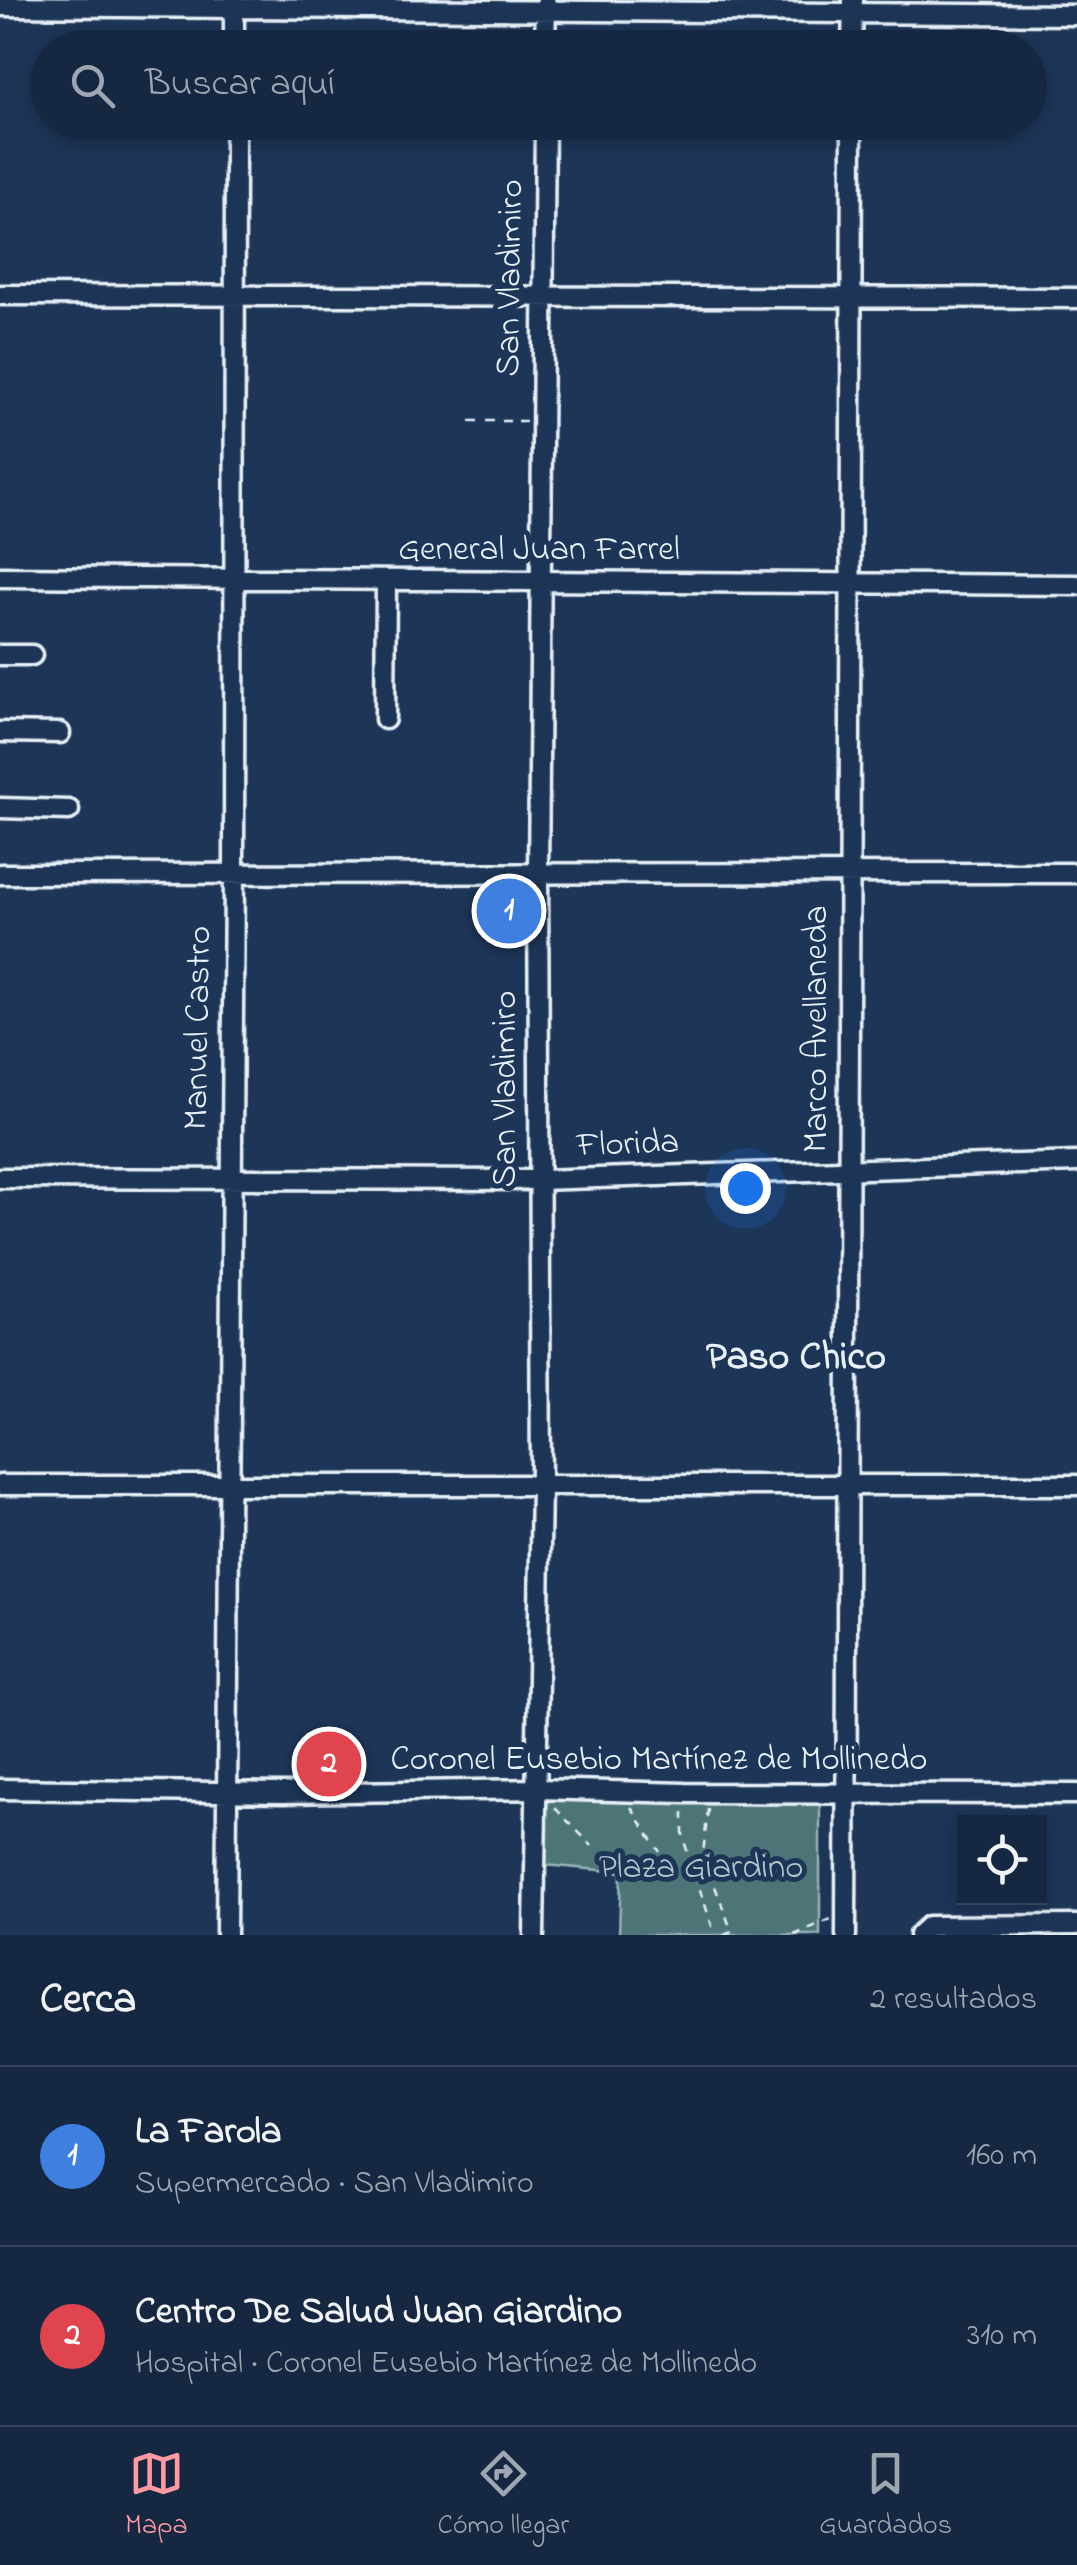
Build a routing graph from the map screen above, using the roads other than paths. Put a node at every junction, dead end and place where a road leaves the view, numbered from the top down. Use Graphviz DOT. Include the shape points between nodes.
graph roads {
  1 [pos="234,4"];
  2 [pos="0,6"];
  3 [pos="379,6"];
  4 [pos="546,6"];
  5 [pos="774,6"];
  6 [pos="852,6"];
  7 [pos="929,6"];
  8 [pos="1077,15"];
  9 [pos="234,30"];
  10 [pos="235,140"];
  11 [pos="545,140"];
  12 [pos="852,140"];
  13 [pos="0,295"];
  14 [pos="543,295"];
  15 [pos="236,296"];
  16 [pos="852,296"];
  17 [pos="1077,298"];
  18 [pos="0,577"];
  19 [pos="232,578"];
  20 [pos="386,581"];
  21 [pos="541,584"];
  22 [pos="852,584"];
  23 [pos="1077,585"];
  24 [pos="0,655"];
  25 [pos="32,655"];
  26 [pos="385,719"];
  27 [pos="0,732"];
  28 [pos="60,733"];
  29 [pos="0,808"];
  30 [pos="68,810"];
  31 [pos="1077,873"];
  32 [pos="0,874"];
  33 [pos="850,874"];
  34 [pos="234,875"];
  35 [pos="538,876"];
  36 [pos="1077,1162"];
  37 [pos="849,1170"];
  38 [pos="0,1178"];
  39 [pos="230,1180"];
  40 [pos="539,1180"];
  41 [pos="0,1485"];
  42 [pos="541,1485"];
  43 [pos="230,1486"];
  44 [pos="1077,1486"];
  45 [pos="847,1487"];
  46 [pos="0,1789"];
  47 [pos="537,1789"];
  48 [pos="226,1790"];
  49 [pos="846,1793"];
  50 [pos="1077,1794"];
  51 [pos="1077,1925"];
  52 [pos="1029,1930"];
  53 [pos="967,1931"];
  54 [pos="226,1935"];
  55 [pos="534,1935"];
  56 [pos="846,1935"];
  57 [pos="919,1935"];
  1 -- 2 [label="street"];
  1 -- 3 [label="street"];
  1 -- 9 [label="street"];
  3 -- 4 [label="street"];
  4 -- 5 [label="street"];
  5 -- 6 [label="street"];
  6 -- 7 [label="street"];
  7 -- 8 [label="street"];
  10 -- 15 [label="street, Manuel Castro"];
  11 -- 14 [label="street, San Vladimiro"];
  12 -- 16 [label="street, Marco Avellaneda"];
  13 -- 15 [label="street"];
  14 -- 15 [label="street"];
  14 -- 16 [label="street"];
  14 -- 21 [label="street, San Vladimiro"];
  15 -- 19 [label="street, Manuel Castro"];
  16 -- 17 [label="street"];
  16 -- 22 [label="street, Marco Avellaneda"];
  18 -- 19 [label="street, General Juan Farrel"];
  19 -- 20 [label="street, General Juan Farrel"];
  19 -- 34 [label="street, Manuel Castro"];
  20 -- 21 [label="street, General Juan Farrel"];
  20 -- 26 [label="street"];
  21 -- 22 [label="street, General Juan Farrel"];
  21 -- 35 [label="street, San Vladimiro"];
  22 -- 23 [label="street, General Juan Farrel"];
  22 -- 33 [label="street, Marco Avellaneda"];
  24 -- 25 [label="street"];
  27 -- 28 [label="street"];
  29 -- 30 [label="street"];
  31 -- 33 [label="street"];
  32 -- 34 [label="street"];
  33 -- 35 [label="street"];
  33 -- 37 [label="street, Marco Avellaneda"];
  34 -- 35 [label="street"];
  34 -- 39 [label="street, Manuel Castro"];
  35 -- 40 [label="street, San Vladimiro"];
  36 -- 37 [label="street, Florida"];
  37 -- 40 [label="street, Florida"];
  37 -- 45 [label="street, Marco Avellaneda"];
  38 -- 39 [label="street, Florida"];
  39 -- 40 [label="street, Florida"];
  39 -- 43 [label="street, Manuel Castro"];
  40 -- 42 [label="street, San Vladimiro"];
  41 -- 43 [label="street"];
  42 -- 43 [label="street"];
  42 -- 45 [label="street"];
  42 -- 47 [label="street, San Vladimiro"];
  43 -- 48 [label="street, Manuel Castro"];
  44 -- 45 [label="street"];
  45 -- 49 [label="street, Marco Avellaneda"];
  46 -- 48 [label="street, Coronel Eusebio Martínez de Mollinedo"];
  47 -- 48 [label="street, Coronel Eusebio Martínez de Mollinedo"];
  47 -- 49 [label="street, Coronel Eusebio Martínez de Mollinedo"];
  47 -- 55 [label="street, San Vladimiro"];
  48 -- 54 [label="street, Manuel Castro"];
  49 -- 50 [label="street, Coronel Eusebio Martínez de Mollinedo"];
  49 -- 56 [label="street, Marco Avellaneda"];
  51 -- 52 [label="street"];
  52 -- 53 [label="street"];
  53 -- 57 [label="street" via="929,1926"];
}
